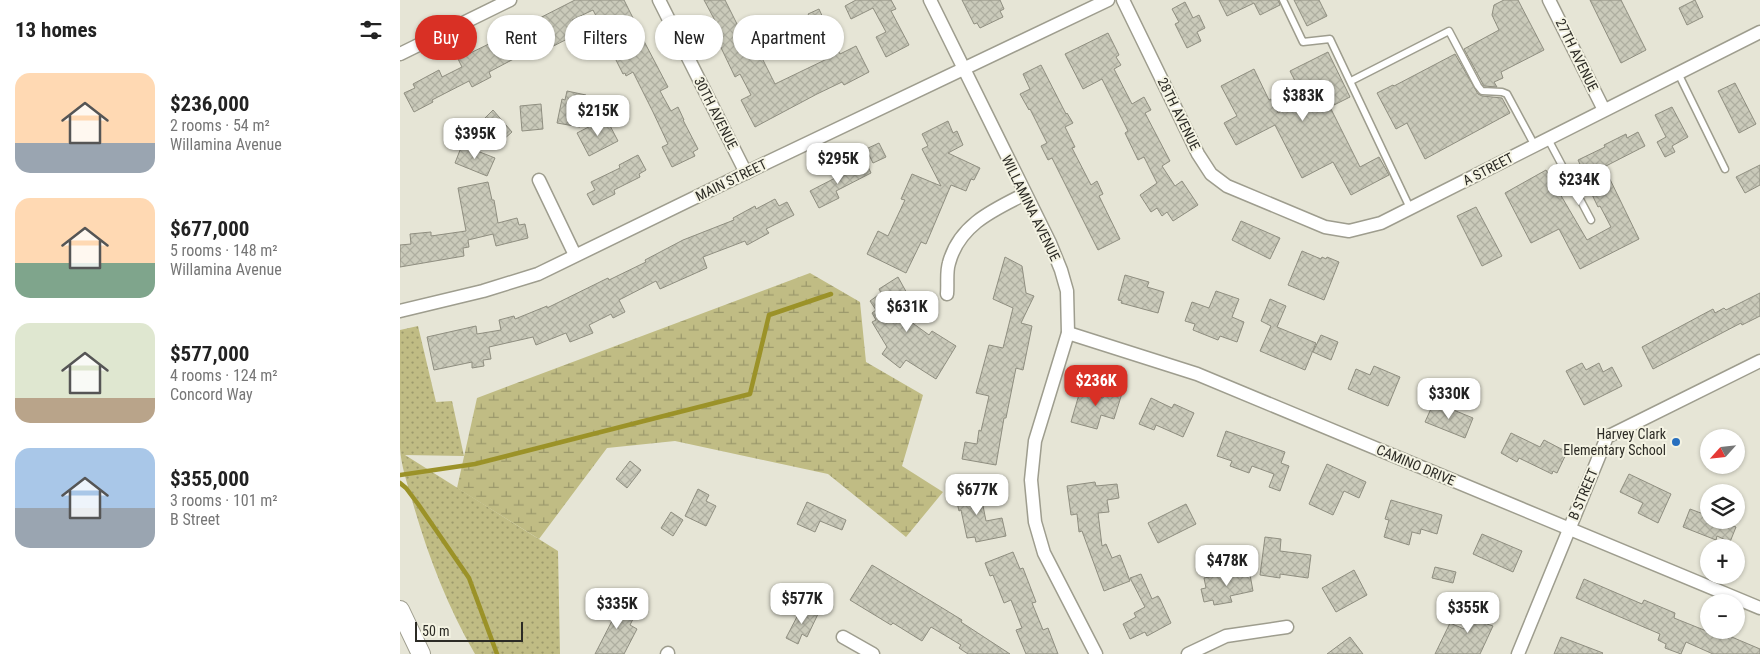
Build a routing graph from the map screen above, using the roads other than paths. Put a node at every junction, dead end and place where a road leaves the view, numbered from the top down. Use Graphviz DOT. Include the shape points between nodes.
graph roads {
  1 [pos="510,0"];
  2 [pos="659,0"];
  3 [pos="930,0"];
  4 [pos="1108,0"];
  5 [pos="1123,0"];
  6 [pos="1283,0"];
  7 [pos="1550,0"];
  8 [pos="1760,32"];
  9 [pos="400,54"];
  10 [pos="963,69"];
  11 [pos="1678,73"];
  12 [pos="1351,81"];
  13 [pos="1604,110"];
  14 [pos="1548,139"];
  15 [pos="1535,146"];
  16 [pos="1726,168"];
  17 [pos="746,173"];
  18 [pos="539,180"];
  19 [pos="1025,194"];
  20 [pos="1262,201"];
  21 [pos="1410,208"];
  22 [pos="1591,220"];
  23 [pos="575,255"];
  24 [pos="947,294"];
  25 [pos="400,311"];
  26 [pos="1068,333"];
  27 [pos="1760,361"];
  28 [pos="1569,528"];
  29 [pos="1760,608"];
  30 [pos="400,610"];
  31 [pos="1286,627"];
  32 [pos="844,637"];
  33 [pos="421,654"];
  34 [pos="873,654"];
  35 [pos="1096,654"];
  36 [pos="1188,654"];
  37 [pos="1518,654"];
  1 -- 9 [label="street"];
  2 -- 17 [label="street, 30TH AVENUE"];
  3 -- 10 [label="street, WILLAMINA AVENUE"];
  4 -- 10 [label="street, MAIN STREET"];
  5 -- 20 [label="street, 28TH AVENUE" via="1198,154 1211,174 1227,186"];
  6 -- 12 [label="lane" via="1303,42 1330,39"];
  7 -- 13 [label="street, 27TH AVENUE"];
  8 -- 11 [label="street, A STREET"];
  10 -- 17 [label="street, MAIN STREET"];
  10 -- 19 [label="street, WILLAMINA AVENUE"];
  11 -- 13 [label="street, A STREET"];
  11 -- 16 [label="lane"];
  12 -- 15 [label="lane" via="1449,31 1478,86 1482,91 1507,94"];
  12 -- 21 [label="lane"];
  13 -- 14 [label="street, A STREET"];
  14 -- 15 [label="street, A STREET"];
  14 -- 22 [label="lane"];
  15 -- 21 [label="street, A STREET"];
  17 -- 23 [label="street, MAIN STREET"];
  18 -- 23 [label="street"];
  19 -- 24 [label="street" via="979,219 963,233 949,263"];
  19 -- 26 [label="street, WILLAMINA AVENUE" via="1061,270 1067,291"];
  20 -- 21 [label="street, A STREET" via="1325,227 1350,231 1381,223"];
  23 -- 25 [label="street, MAIN STREET" via="515,282"];
  26 -- 28 [label="street, CAMINO DRIVE" via="1197,374"];
  26 -- 35 [label="street, WILLAMINA AVENUE" via="1035,441 1031,480 1035,522 1044,553"];
  27 -- 28 [label="street, B STREET" via="1607,437"];
  28 -- 29 [label="street, CAMINO DRIVE"];
  28 -- 37 [label="street, B STREET"];
  30 -- 33 [label="street"];
  31 -- 36 [label="street" via="1226,636"];
  32 -- 34 [label="street"];
}
